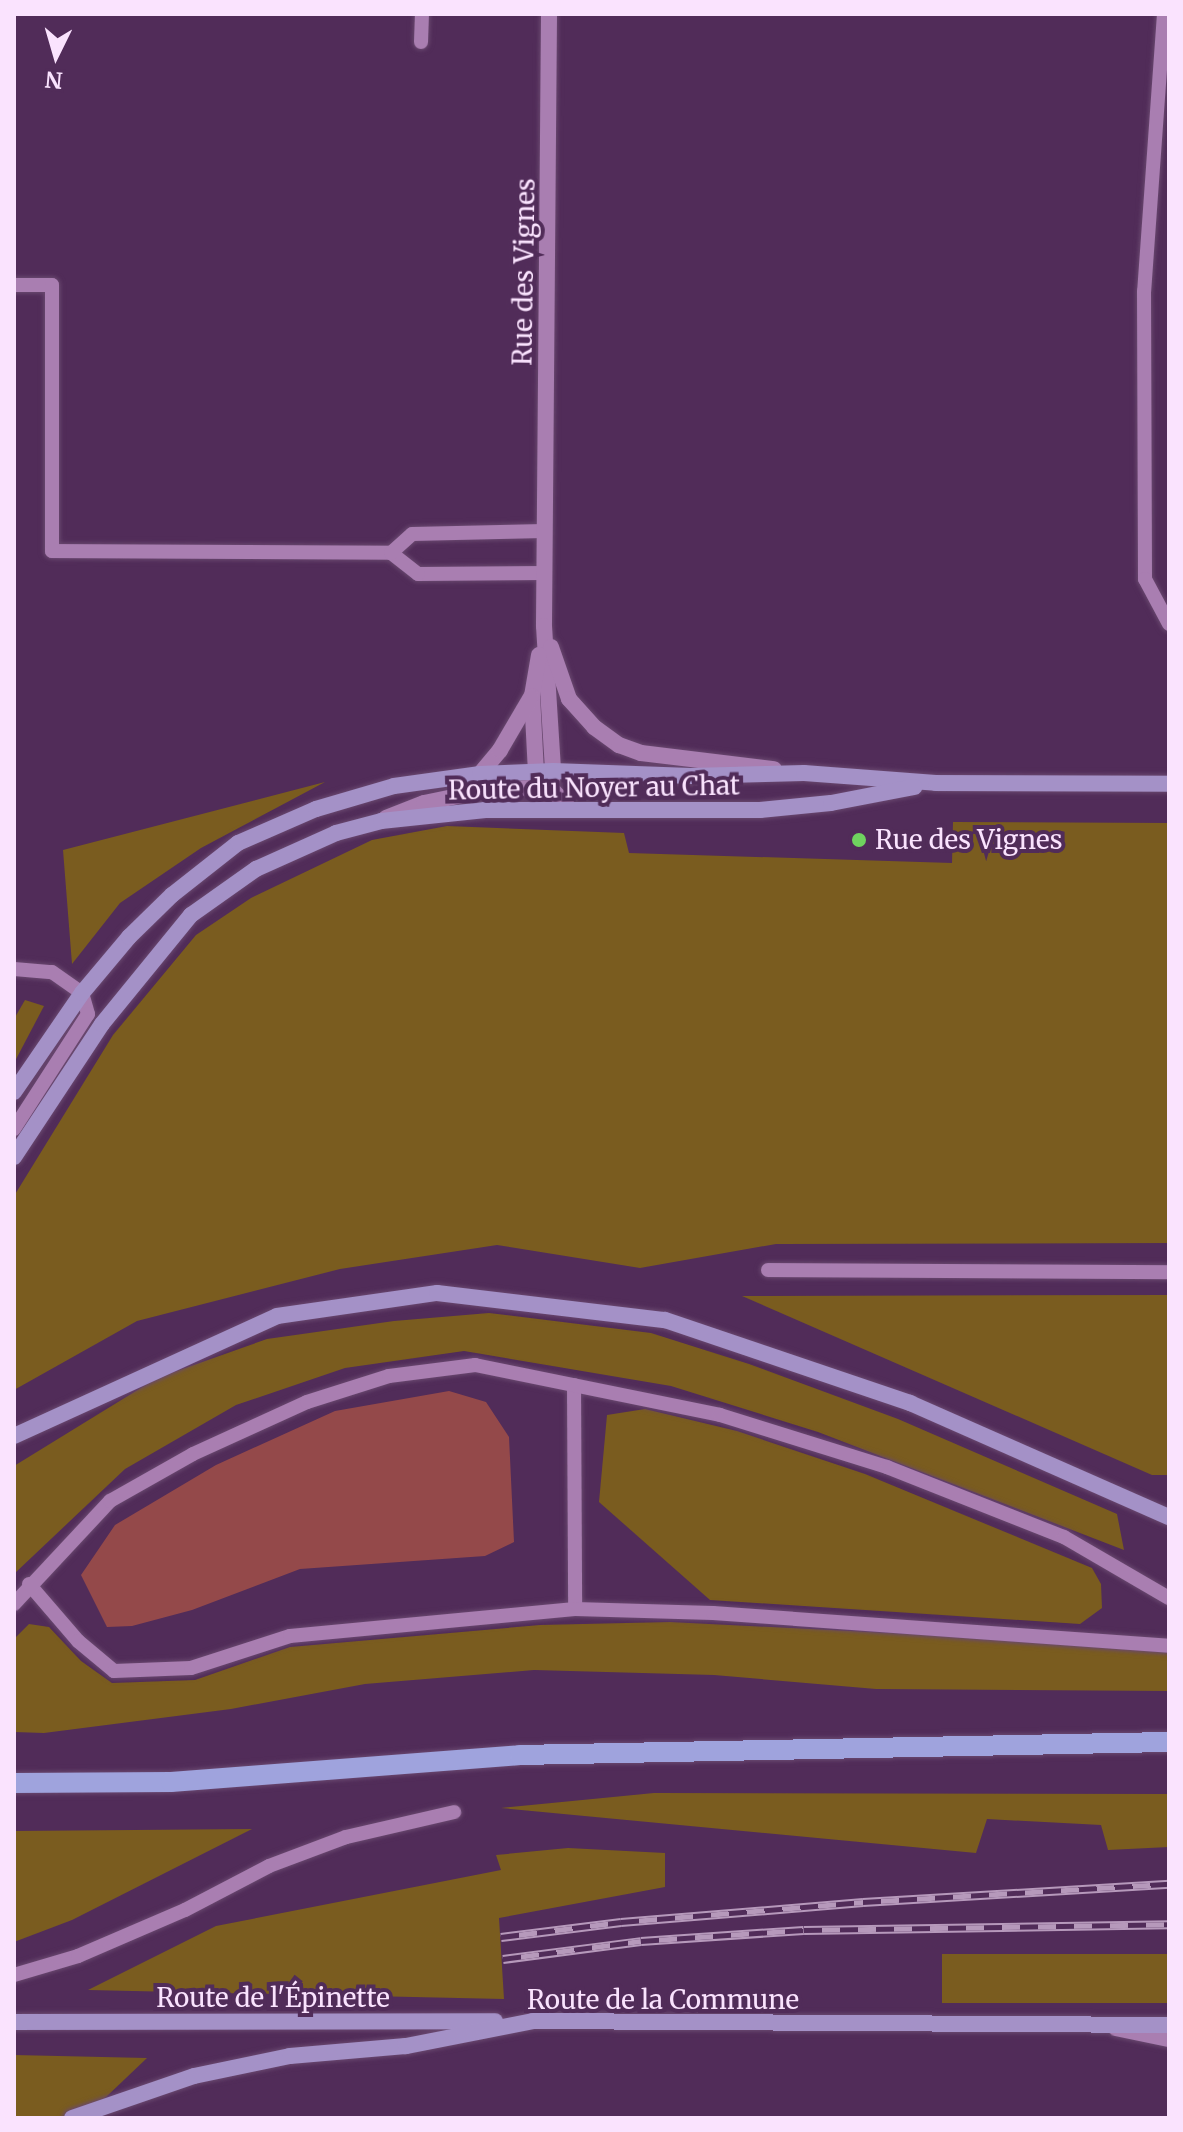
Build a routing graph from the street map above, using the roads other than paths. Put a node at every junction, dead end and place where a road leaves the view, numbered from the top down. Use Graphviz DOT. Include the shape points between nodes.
graph roads {
  1 [pos="422,14"];
  2 [pos="549,14"];
  3 [pos="1164,14"];
  4 [pos="421,42"];
  5 [pos="14,285"];
  6 [pos="544,531"];
  7 [pos="391,553"];
  8 [pos="544,573"];
  9 [pos="1169,624"];
  10 [pos="544,626"];
  11 [pos="532,696"];
  12 [pos="536,772"];
  13 [pos="804,773"];
  14 [pos="480,774"];
  15 [pos="552,779"];
  16 [pos="936,783"];
  17 [pos="1169,784"];
  18 [pos="569,808"];
  19 [pos="381,821"];
  20 [pos="14,969"];
  21 [pos="82,993"];
  22 [pos="14,1092"];
  23 [pos="14,1129"];
  24 [pos="14,1157"];
  25 [pos="768,1270"];
  26 [pos="1169,1272"];
  27 [pos="574,1385"];
  28 [pos="14,1436"];
  29 [pos="1169,1517"];
  30 [pos="29,1584"];
  31 [pos="1169,1598"];
  32 [pos="14,1604"];
  33 [pos="575,1609"];
  34 [pos="1169,1646"];
  35 [pos="1169,1742"];
  36 [pos="14,1783"];
  37 [pos="454,1812"];
  38 [pos="14,1975"];
  39 [pos="533,2021"];
  40 [pos="14,2022"];
  41 [pos="1102,2025"];
  42 [pos="1169,2025"];
  43 [pos="1169,2039"];
  44 [pos="72,2118"];
  1 -- 4 [label="lane"];
  2 -- 6 [label="street, Rue des Vignes"];
  3 -- 9 [label="lane" via="1144,291 1145,579"];
  5 -- 7 [label="lane" via="52,285 52,551"];
  6 -- 7 [label="lane" via="412,534"];
  6 -- 8 [label="street, Rue des Vignes"];
  7 -- 8 [label="lane" via="418,574"];
  8 -- 10 [label="street, Rue des Vignes"];
  10 -- 11 [label="street, Rue des Vignes"];
  10 -- 13 [label="street, Rue des Vignes" via="569,699 619,745 641,753"];
  10 -- 15 [label="street, Rue des Vignes"];
  11 -- 12 [label="street, Rue des Vignes"];
  11 -- 14 [label="street, Rue des Vignes"];
  12 -- 14 [label="main road, Route du Noyer au Chat"];
  12 -- 15 [label="main road, Route du Noyer au Chat"];
  13 -- 15 [label="main road, Route du Noyer au Chat"];
  13 -- 16 [label="main road, Route du Noyer au Chat"];
  14 -- 21 [label="main road, Route du Noyer au Chat" via="394,786 316,809 238,843 172,895"];
  15 -- 18 [label="street"];
  15 -- 19 [label="street" via="424,803"];
  16 -- 17 [label="main road, Route du Noyer au Chat"];
  16 -- 18 [label="main road, Route du Noyer au Chat" via="760,810"];
  18 -- 19 [label="main road, Route du Noyer au Chat"];
  19 -- 24 [label="main road, Route du Noyer au Chat" via="336,833 256,869 191,915 102,1024"];
  20 -- 21 [label="lane" via="52,972"];
  21 -- 22 [label="main road, Route du Noyer au Chat"];
  21 -- 23 [label="lane" via="88,1014"];
  25 -- 26 [label="lane"];
  27 -- 30 [label="lane" via="475,1365 389,1376 307,1402 193,1454 110,1501"];
  27 -- 31 [label="lane" via="720,1415 887,1467 1064,1537"];
  27 -- 33 [label="lane"];
  28 -- 29 [label="main road" via="277,1316 437,1293 665,1320 910,1403"];
  30 -- 32 [label="lane"];
  30 -- 33 [label="lane" via="78,1641 114,1671 191,1668 290,1636"];
  33 -- 34 [label="lane" via="728,1614"];
  35 -- 36 [label="main road" via="520,1755 171,1782"];
  37 -- 38 [label="lane" via="346,1837 269,1866 78,1956"];
  39 -- 40 [label="main road, Route de l'Épinette"];
  39 -- 41 [label="main road, Route de la Commune"];
  39 -- 44 [label="main road, Route de la Commune" via="406,2046 290,2056 194,2076"];
  41 -- 42 [label="main road, Route de la Commune"];
  41 -- 43 [label="street"];
}
